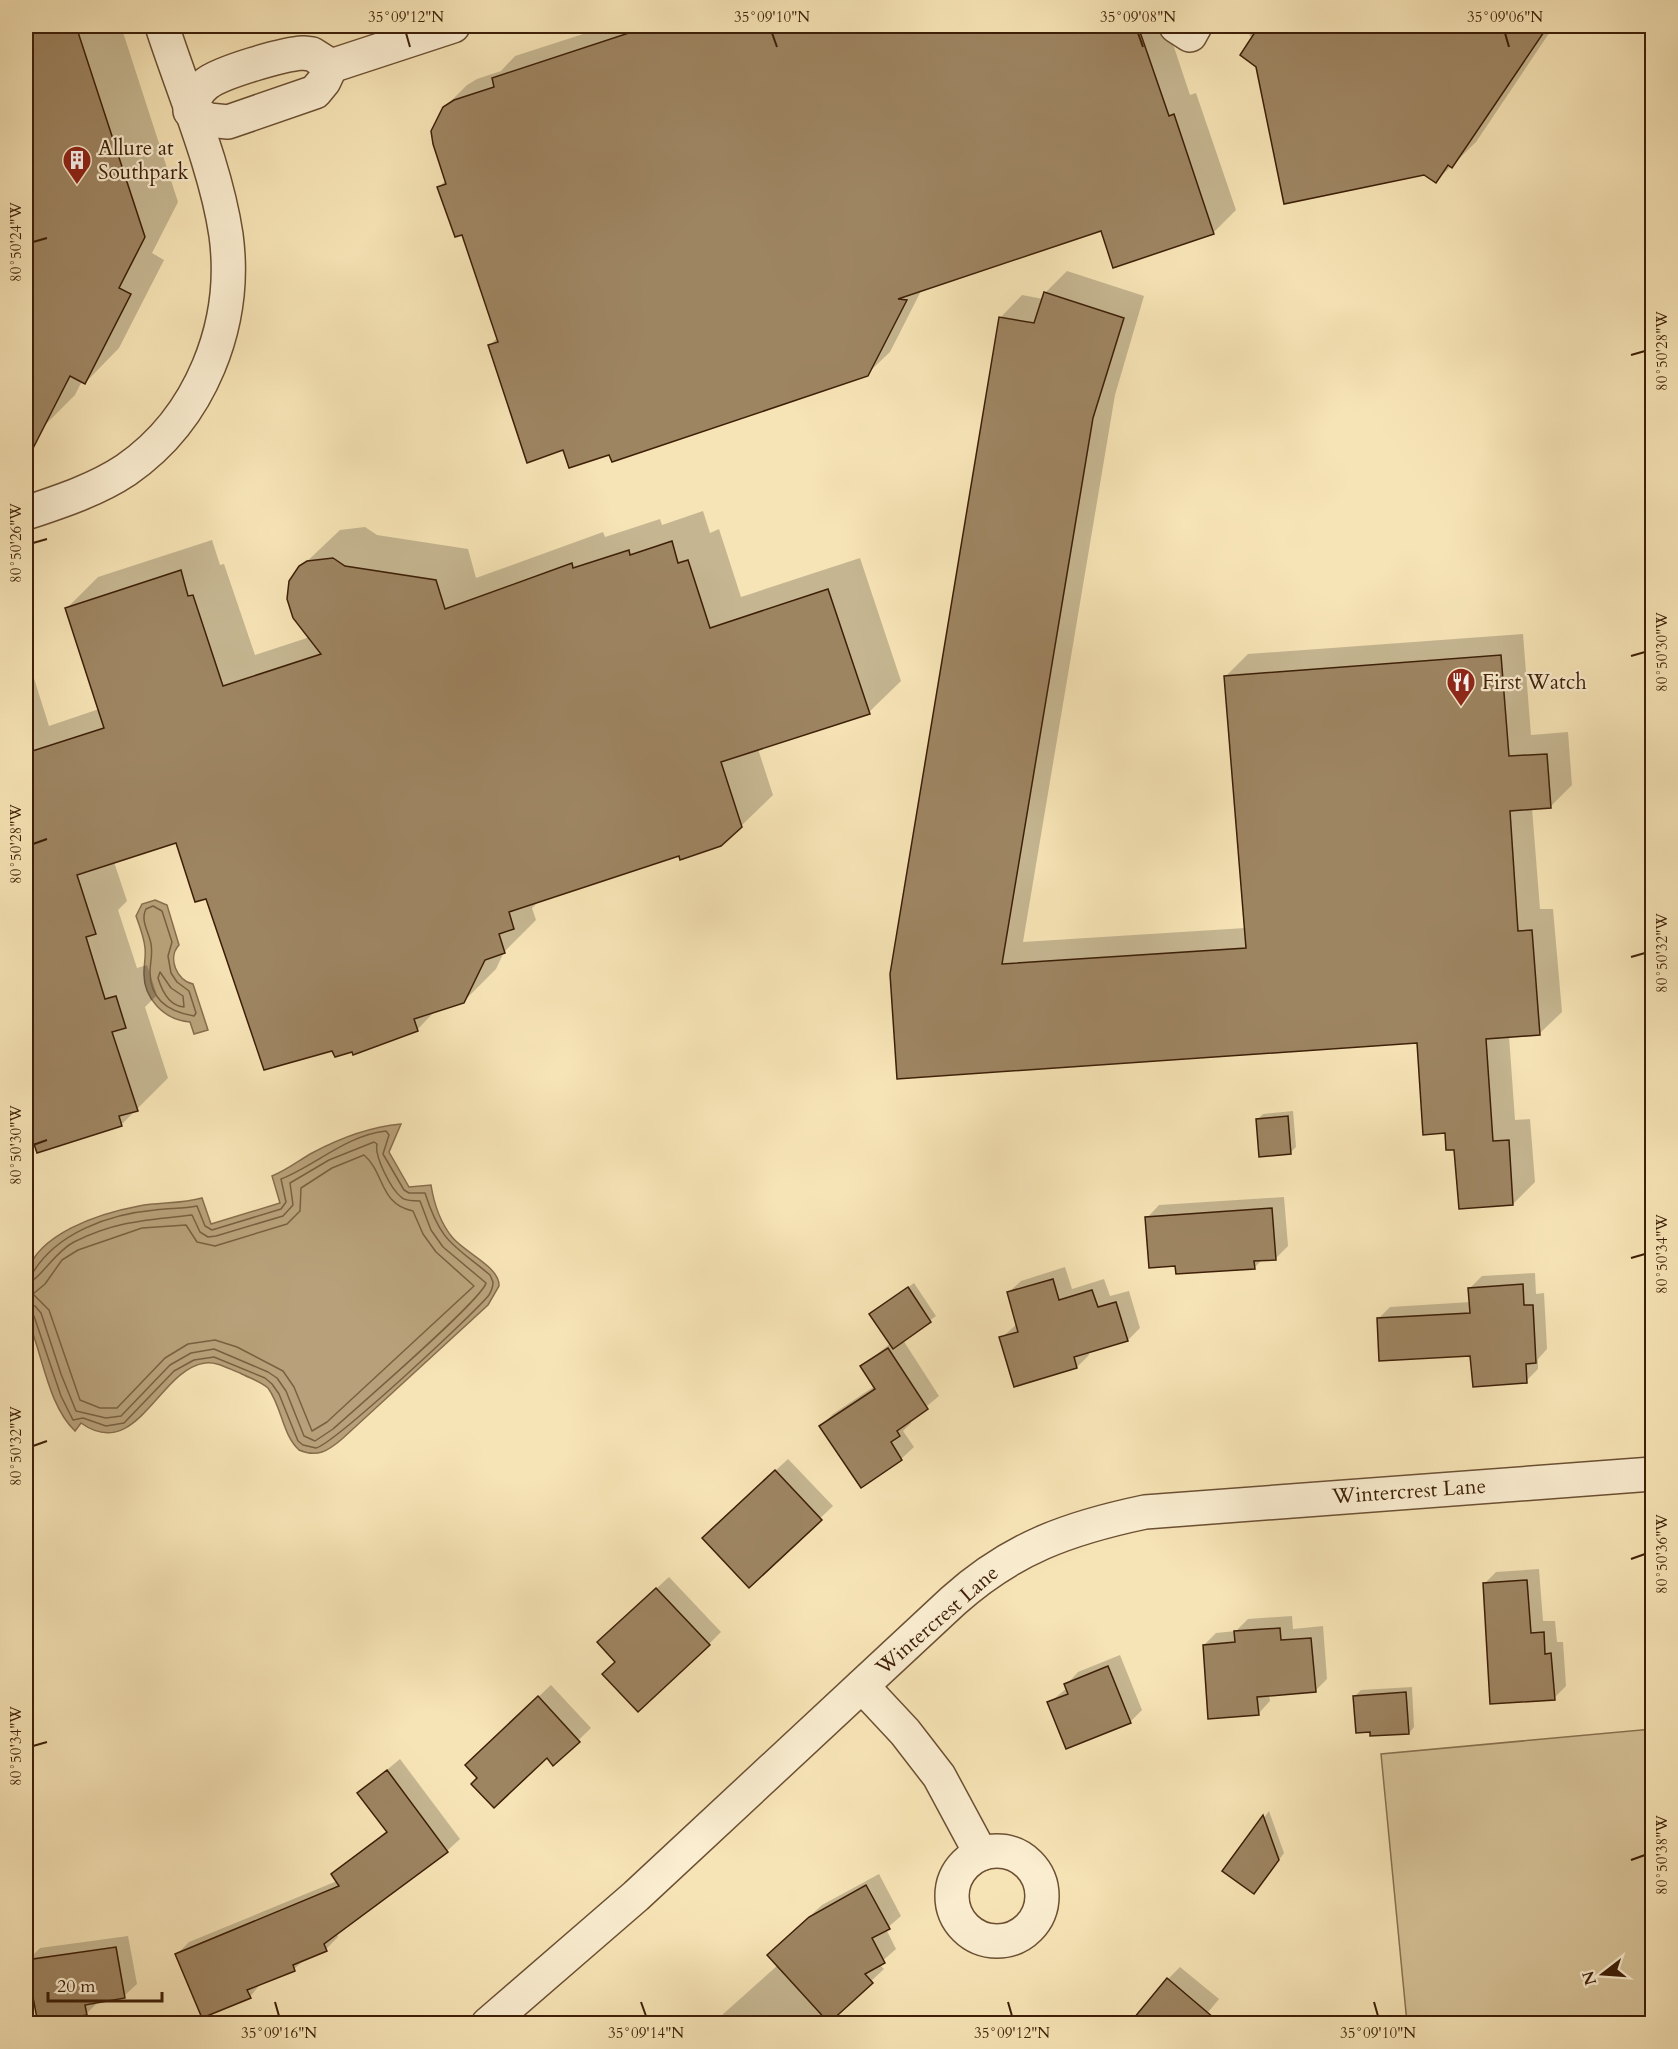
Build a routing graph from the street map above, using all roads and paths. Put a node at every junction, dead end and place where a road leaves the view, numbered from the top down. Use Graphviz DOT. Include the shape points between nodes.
graph roads {
  1 [pos="162,26"];
  2 [pos="453,26"];
  3 [pos="1176,26"];
  4 [pos="1195,26"];
  5 [pos="331,66"];
  6 [pos="190,111"];
  7 [pos="26,513"];
  8 [pos="1653,1474"];
  9 [pos="862,1686"];
  10 [pos="981,1854"];
  11 [pos="488,2024"];
  1 -- 6 [label="street"];
  2 -- 5 [label="street"];
  3 -- 4 [label="street" via="1190,35"];
  5 -- 6 [label="street" via="315,92 259,112 218,123"];
  5 -- 6 [label="street" via="312,54 284,56 214,79 198,92"];
  6 -- 7 [label="street" via="218,200 228,253 227,301 213,356 188,406 141,458 105,481"];
  8 -- 9 [label="street, Wintercrest Lane" via="1180,1508 1101,1522 1035,1545 995,1566"];
  9 -- 10 [label="street" via="939,1776"];
  9 -- 11 [label="street, Wintercrest Lane" via="636,1896"];
}
